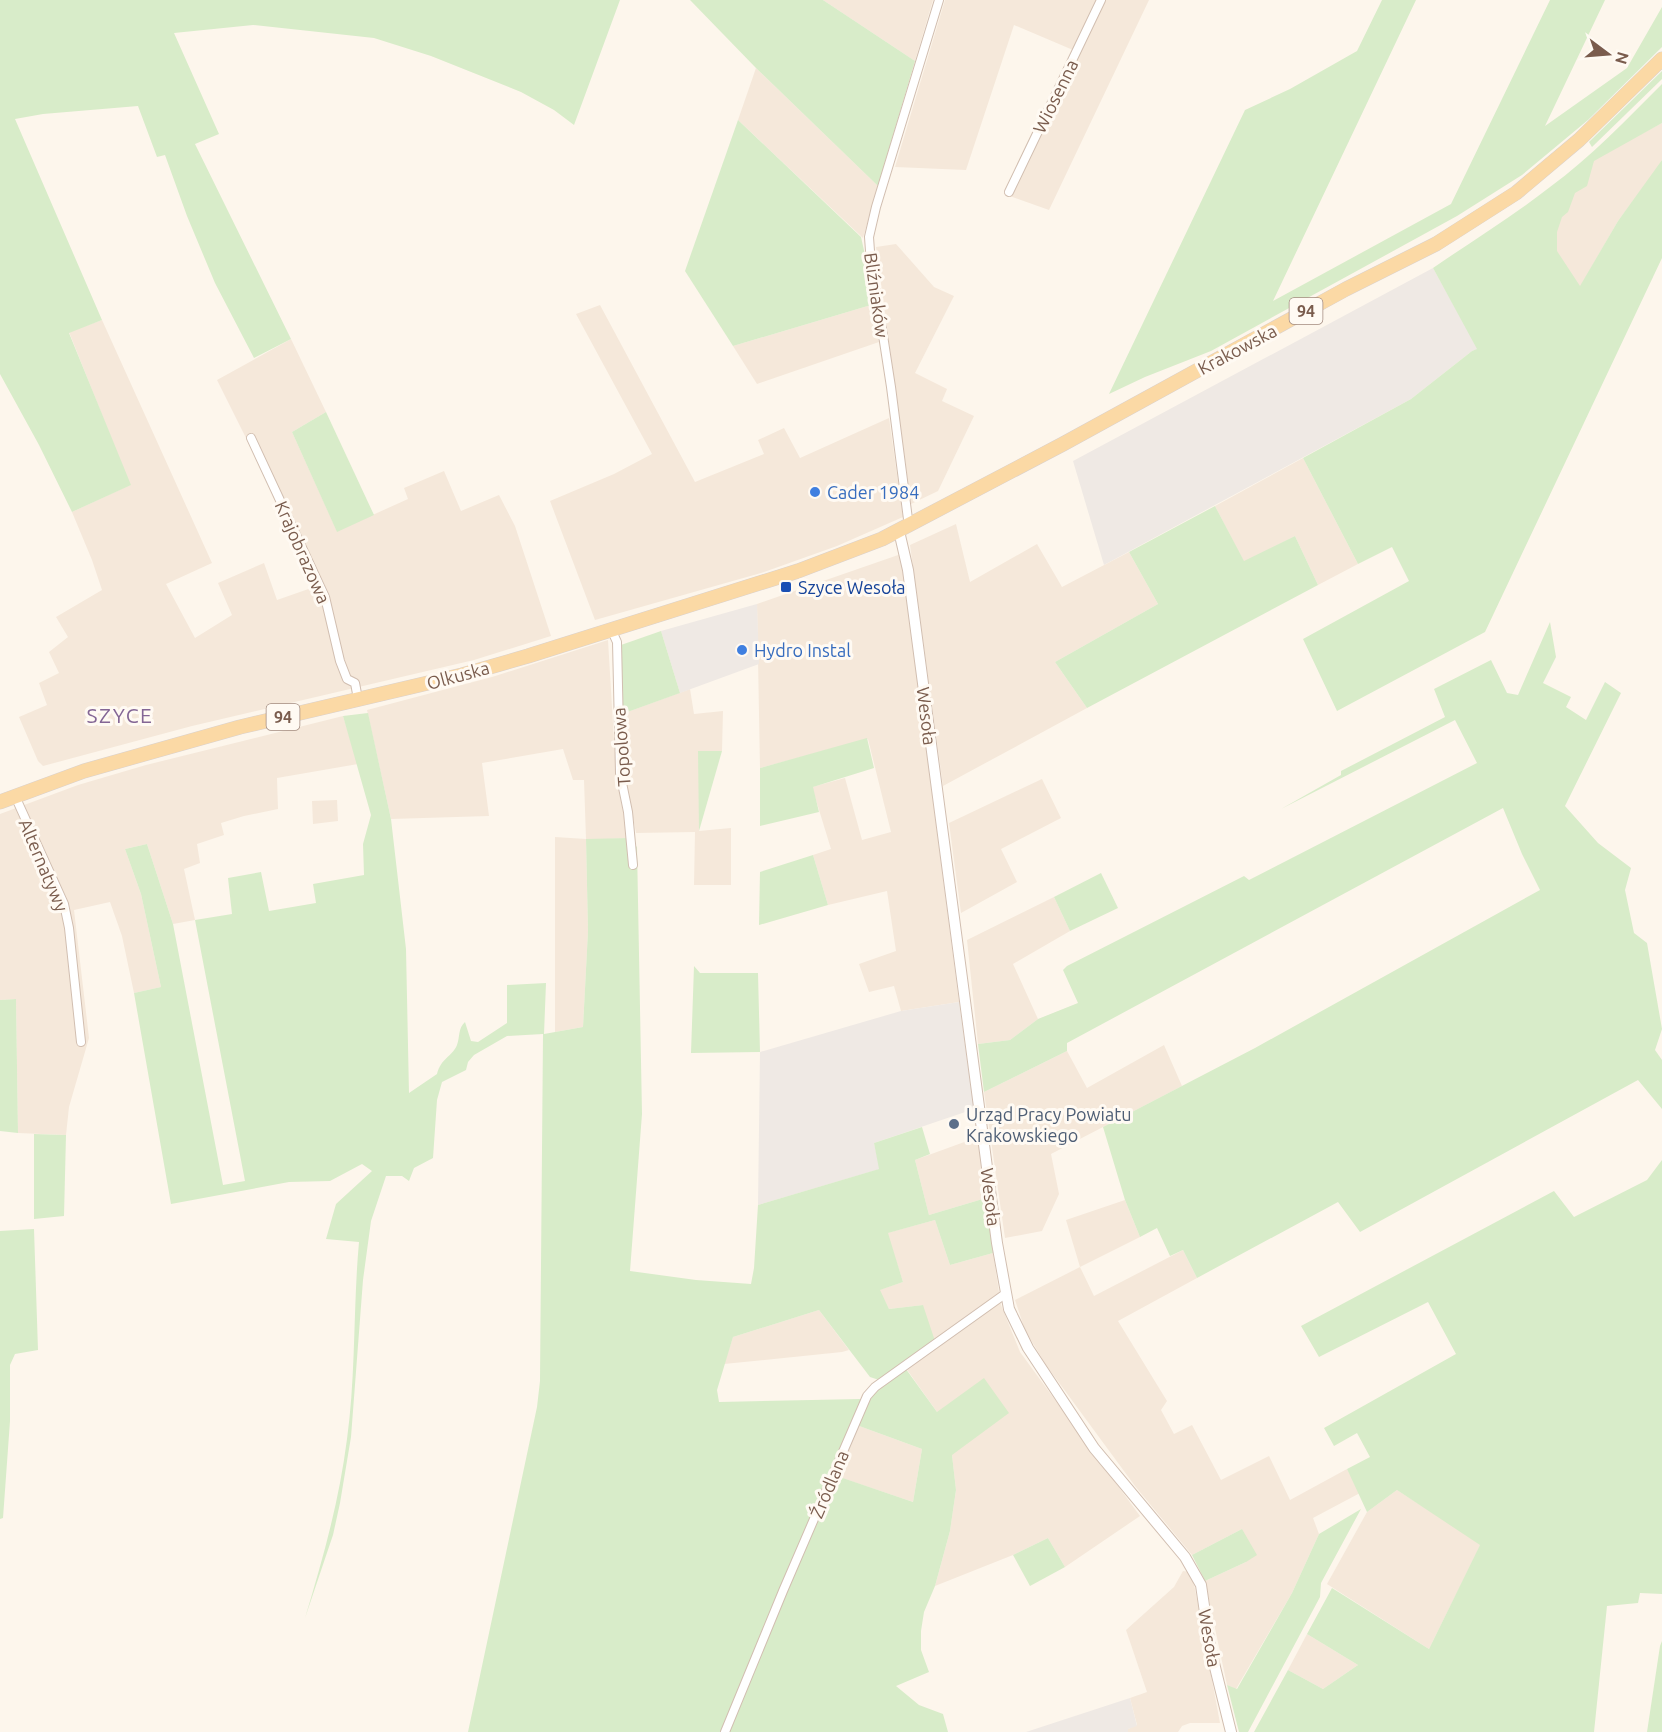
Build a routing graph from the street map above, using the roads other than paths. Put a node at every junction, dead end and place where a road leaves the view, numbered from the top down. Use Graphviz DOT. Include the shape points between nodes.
graph roads {
  1 [pos="939,0"];
  2 [pos="1101,0"];
  3 [pos="1662,59"];
  4 [pos="1009,192"];
  5 [pos="251,438"];
  6 [pos="904,529"];
  7 [pos="611,630"];
  8 [pos="358,699"];
  9 [pos="15,796"];
  10 [pos="0,802"];
  11 [pos="633,865"];
  12 [pos="81,1042"];
  13 [pos="1005,1294"];
  14 [pos="725,1732"];
  15 [pos="1231,1732"];
  1 -- 6 [label="street, Bliźniaków" via="869,237 891,387"];
  2 -- 4 [label="street, Wiosenna"];
  3 -- 6 [label="main road, Krakowska / 94" via="1580,140 1516,193 1436,244"];
  5 -- 8 [label="street, Krajobrazowa" via="325,597 340,661 347,679 355,683"];
  6 -- 7 [label="main road, Olkuska / 94" via="798,571"];
  6 -- 13 [label="street, Wesoła"];
  7 -- 8 [label="main road, Olkuska / 94" via="462,675"];
  7 -- 11 [label="street, Topolowa" via="617,642 620,773"];
  8 -- 9 [label="main road, Olkuska / 94" via="84,771"];
  9 -- 10 [label="main road, Olkuska / 94"];
  9 -- 12 [label="street, Alternatywy" via="64,904"];
  13 -- 14 [label="street, Źródlana" via="867,1396"];
  13 -- 15 [label="street, Wesoła" via="1029,1348 1093,1446 1185,1557 1201,1585 1210,1647"];
}
